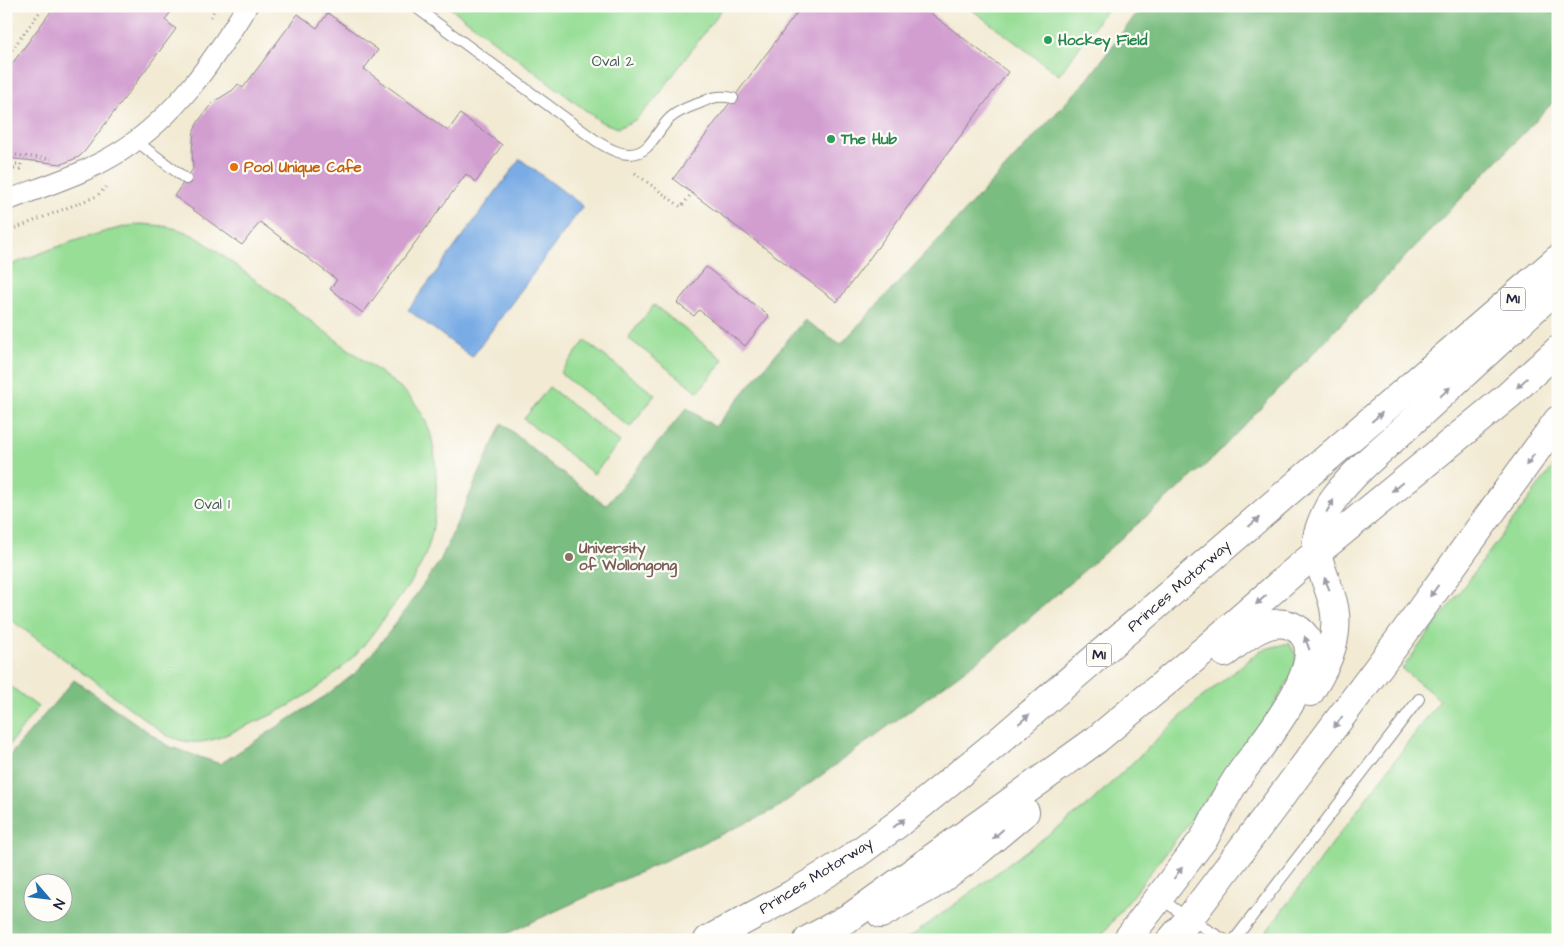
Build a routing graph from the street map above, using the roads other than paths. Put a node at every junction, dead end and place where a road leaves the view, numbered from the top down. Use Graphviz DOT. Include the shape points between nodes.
graph roads {
  1 [pos="414,6"];
  2 [pos="241,10"];
  3 [pos="733,98"];
  4 [pos="136,141"];
  5 [pos="186,180"];
  6 [pos="6,201"];
  7 [pos="1558,259"];
  8 [pos="1558,287"];
  9 [pos="1558,350"];
  10 [pos="1558,420"];
  11 [pos="1317,552"];
  12 [pos="1419,699"];
  13 [pos="1205,837"];
  14 [pos="1159,897"];
  15 [pos="1189,919"];
  16 [pos="708,940"];
  17 [pos="808,940"];
  18 [pos="824,940"];
  19 [pos="1126,940"];
  20 [pos="1171,940"];
  21 [pos="1224,940"];
  22 [pos="1234,940"];
  1 -- 3 [label="lane" via="591,137 615,151 637,153 646,148 669,119 680,111 721,95"];
  2 -- 4 [label="street" via="213,60 191,88"];
  4 -- 5 [label="lane"];
  4 -- 6 [label="street" via="93,166"];
  16 -- 7 [label="main road, Princes Motorway / M1, one-way" via="847,861 899,823 1020,723"];
  11 -- 8 [label="main road, one-way" via="1318,535 1325,515 1350,480"];
  9 -- 11 [label="main road, one-way" via="1508,396"];
  10 -- 15 [label="main road, one-way" via="1404,633"];
  13 -- 11 [label="main road, one-way" via="1310,693 1331,653 1335,609"];
  11 -- 17 [label="main road, one-way" via="1096,740 852,916"];
  12 -- 22 [label="lane"];
  14 -- 13 [label="main road, one-way"];
  13 -- 18 [label="main road, one-way" via="1239,775 1286,709 1304,676 1310,650 1307,640 1302,633 1286,624 1267,626 1244,637 1031,806 970,859 932,886 867,922"];
  14 -- 15 [label="lane"];
  14 -- 19 [label="main road"];
  15 -- 20 [label="main road"];
  15 -- 21 [label="lane"];
}
